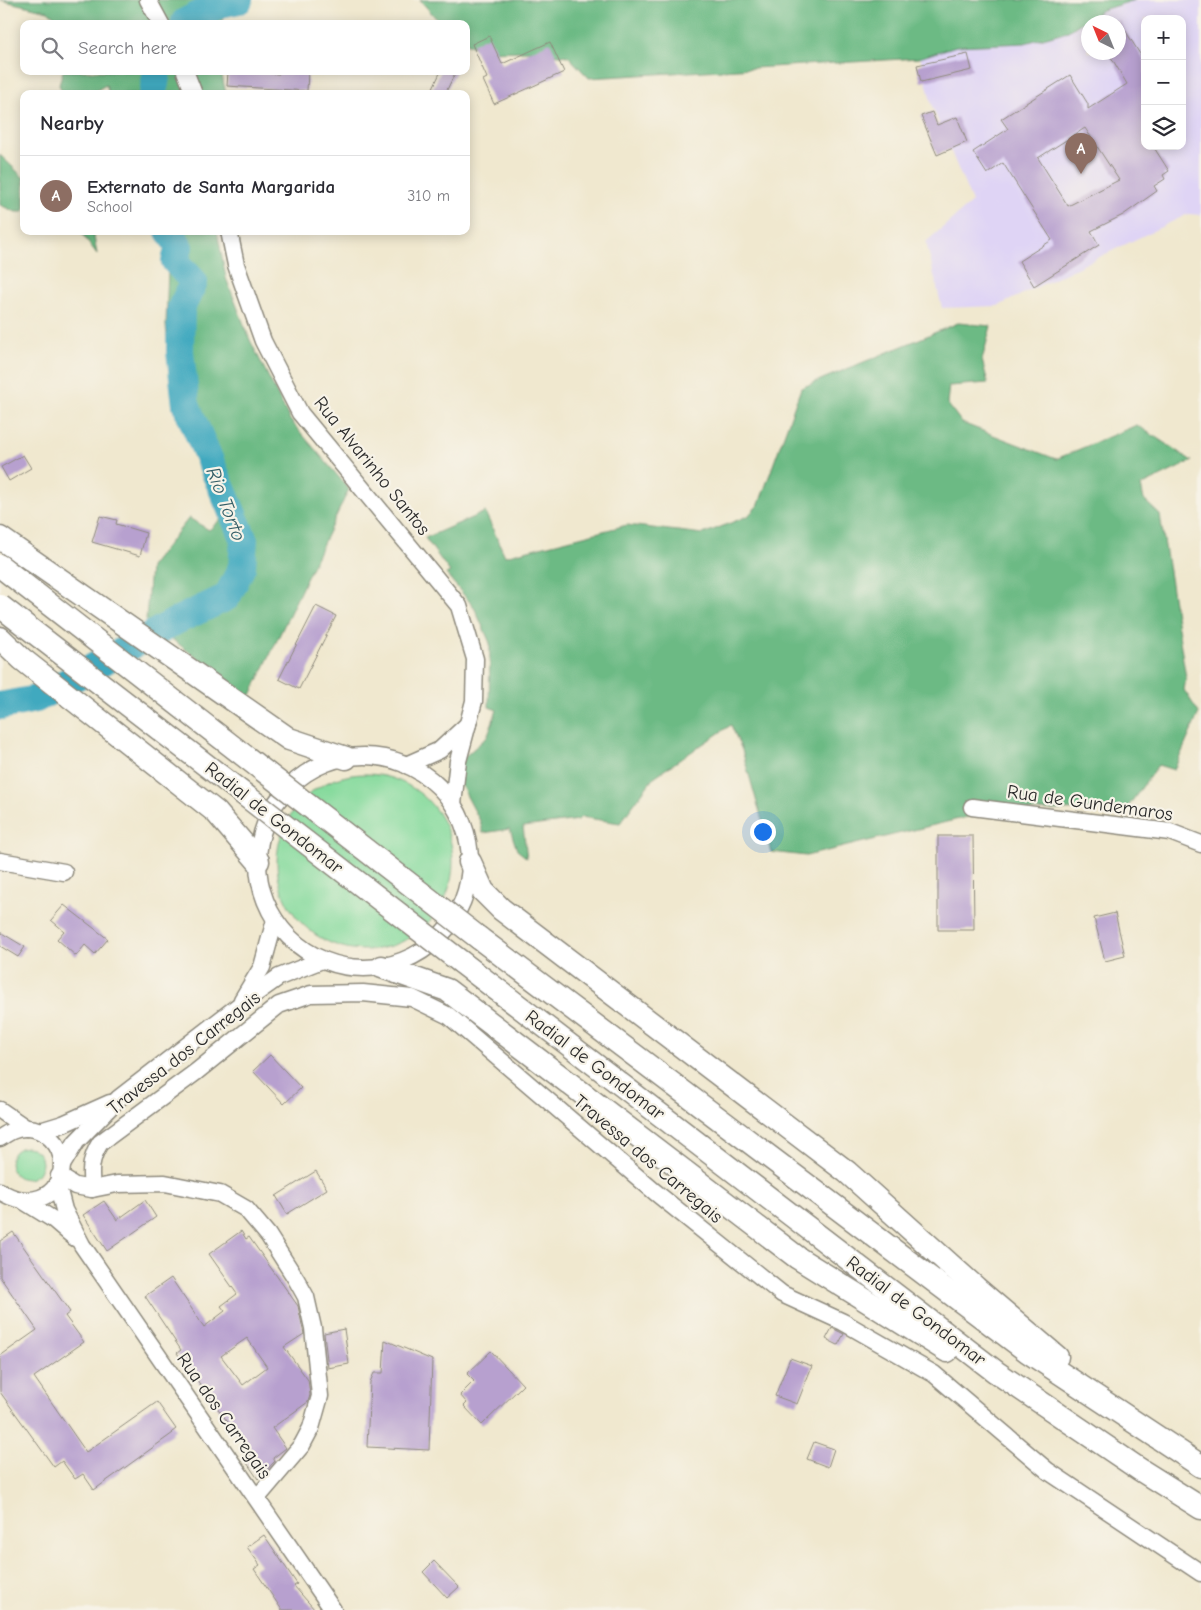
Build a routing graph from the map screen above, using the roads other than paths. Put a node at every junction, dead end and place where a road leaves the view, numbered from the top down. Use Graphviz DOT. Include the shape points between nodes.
graph roads {
  1 [pos="148,0"];
  2 [pos="159,20"];
  3 [pos="186,75"];
  4 [pos="192,90"];
  5 [pos="230,235"];
  6 [pos="0,538"];
  7 [pos="0,566"];
  8 [pos="0,606"];
  9 [pos="0,638"];
  10 [pos="470,722"];
  11 [pos="346,758"];
  12 [pos="406,765"];
  13 [pos="453,804"];
  14 [pos="972,806"];
  15 [pos="1201,844"];
  16 [pos="0,861"];
  17 [pos="258,862"];
  18 [pos="470,862"];
  19 [pos="64,872"];
  20 [pos="275,920"];
  21 [pos="322,960"];
  22 [pos="382,967"];
  23 [pos="238,1006"];
  24 [pos="119,1098"];
  25 [pos="0,1110"];
  26 [pos="33,1129"];
  27 [pos="0,1138"];
  28 [pos="60,1175"];
  29 [pos="92,1189"];
  30 [pos="9,1198"];
  31 [pos="82,1245"];
  32 [pos="996,1372"];
  33 [pos="1121,1413"];
  34 [pos="1201,1466"];
  35 [pos="257,1498"];
  36 [pos="1201,1508"];
  37 [pos="1201,1573"];
  38 [pos="333,1610"];
  1 -- 2 [label="street"];
  3 -- 4 [label="street"];
  5 -- 10 [label="street, Rua Alvarinho Santos" via="236,265 263,341 300,413 459,606 475,660"];
  6 -- 11 [label="highway" via="289,739"];
  7 -- 33 [label="highway, Radial de Gondomar, bridge" via="479,938 1027,1351"];
  8 -- 32 [label="highway, Radial de Gondomar, bridge"];
  9 -- 17 [label="highway" via="216,812"];
  10 -- 12 [label="street" via="440,750"];
  10 -- 13 [label="street, Rua Alvarinho Santos" via="458,762"];
  11 -- 12 [label="street" via="386,758"];
  11 -- 17 [label="street" via="306,774 276,803 260,841"];
  12 -- 13 [label="street" via="424,774"];
  13 -- 18 [label="street" via="466,835"];
  14 -- 15 [label="street, Rua de Gundemaros" via="1170,832"];
  16 -- 19 [label="street"];
  17 -- 20 [label="street" via="262,889"];
  18 -- 22 [label="street" via="462,903 452,922 438,938 416,954"];
  18 -- 33 [label="highway" via="483,891 501,909 846,1172"];
  20 -- 21 [label="street" via="288,936"];
  20 -- 23 [label="street" via="262,967"];
  21 -- 22 [label="street" via="342,966"];
  21 -- 23 [label="street" via="280,977"];
  22 -- 32 [label="highway" via="447,990 798,1258 946,1350"];
  23 -- 24 [label="street"];
  24 -- 26 [label="street" via="63,1124"];
  24 -- 28 [label="street" via="76,1142"];
  25 -- 26 [label="street"];
  26 -- 27 [label="street" via="12,1130"];
  26 -- 28 [label="street, Rua dos Carregais" via="52,1139 60,1151"];
  28 -- 29 [label="street" via="75,1186"];
  28 -- 30 [label="street" via="51,1191 39,1199"];
  28 -- 31 [label="street, Rua dos Carregais" via="64,1210"];
  29 -- 35 [label="street" via="117,1184 165,1183 220,1194 246,1209 268,1235 306,1297 313,1328 320,1396 311,1428 302,1445"];
  29 -- 37 [label="street, Travessa dos Carregais" via="91,1161 100,1143 279,1005 311,994 363,993 412,998 449,1016 655,1192 782,1294 843,1322 934,1374 1048,1471"];
  30 -- 31 [label="street, Rua dos Carregais" via="54,1220"];
  31 -- 35 [label="street, Rua dos Carregais"];
  32 -- 36 [label="highway, Radial de Gondomar"];
  33 -- 34 [label="highway, Radial de Gondomar"];
  35 -- 38 [label="street, Rua dos Carregais"];
}
